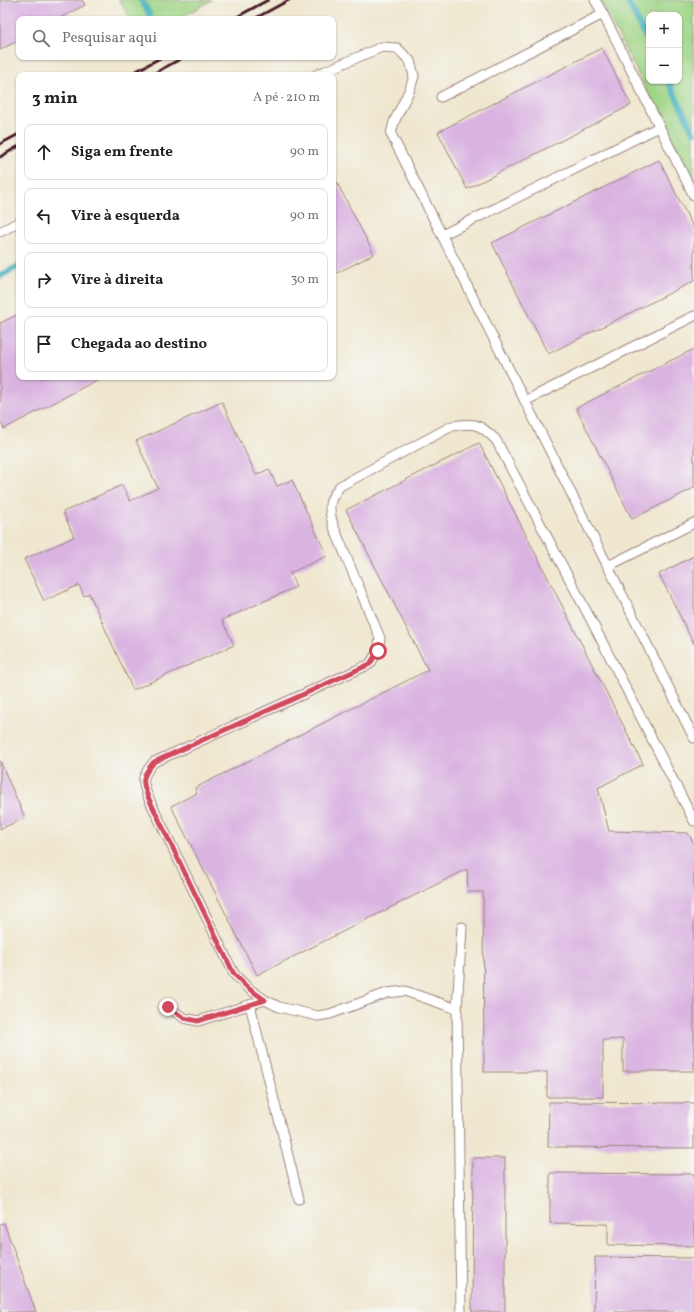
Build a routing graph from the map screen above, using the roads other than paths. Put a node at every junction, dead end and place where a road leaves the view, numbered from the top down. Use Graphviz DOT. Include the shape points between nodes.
graph roads {
  1 [pos="595,0"];
  2 [pos="603,14"];
  3 [pos="323,72"];
  4 [pos="441,97"];
  5 [pos="659,127"];
  6 [pos="694,196"];
  7 [pos="16,224"];
  8 [pos="0,232"];
  9 [pos="442,235"];
  10 [pos="694,316"];
  11 [pos="526,401"];
  12 [pos="694,523"];
  13 [pos="608,566"];
  14 [pos="693,733"];
  15 [pos="694,821"];
  16 [pos="462,927"];
  17 [pos="265,1000"];
  18 [pos="250,1005"];
  19 [pos="168,1007"];
  20 [pos="457,1009"];
  21 [pos="298,1199"];
  22 [pos="461,1312"];
  1 -- 2 [label="lane"];
  2 -- 4 [label="lane"];
  2 -- 5 [label="lane"];
  3 -- 9 [label="lane" via="382,47 397,48 410,61 414,76 391,134"];
  5 -- 6 [label="lane"];
  5 -- 9 [label="lane"];
  7 -- 8 [label="lane"];
  9 -- 11 [label="lane"];
  10 -- 11 [label="lane"];
  11 -- 13 [label="lane"];
  12 -- 13 [label="lane"];
  13 -- 14 [label="lane"];
  15 -- 17 [label="lane" via="496,440 484,428 468,423 452,426 340,486 331,497 329,510 333,524 380,638 378,651 370,664 154,762 146,772 143,784 148,797 234,974"];
  16 -- 20 [label="lane"];
  17 -- 18 [label="lane"];
  17 -- 20 [label="lane" via="279,1007 318,1016 387,993 405,991"];
  18 -- 19 [label="lane" via="198,1021 184,1018"];
  18 -- 21 [label="lane"];
  20 -- 22 [label="lane"];
}
